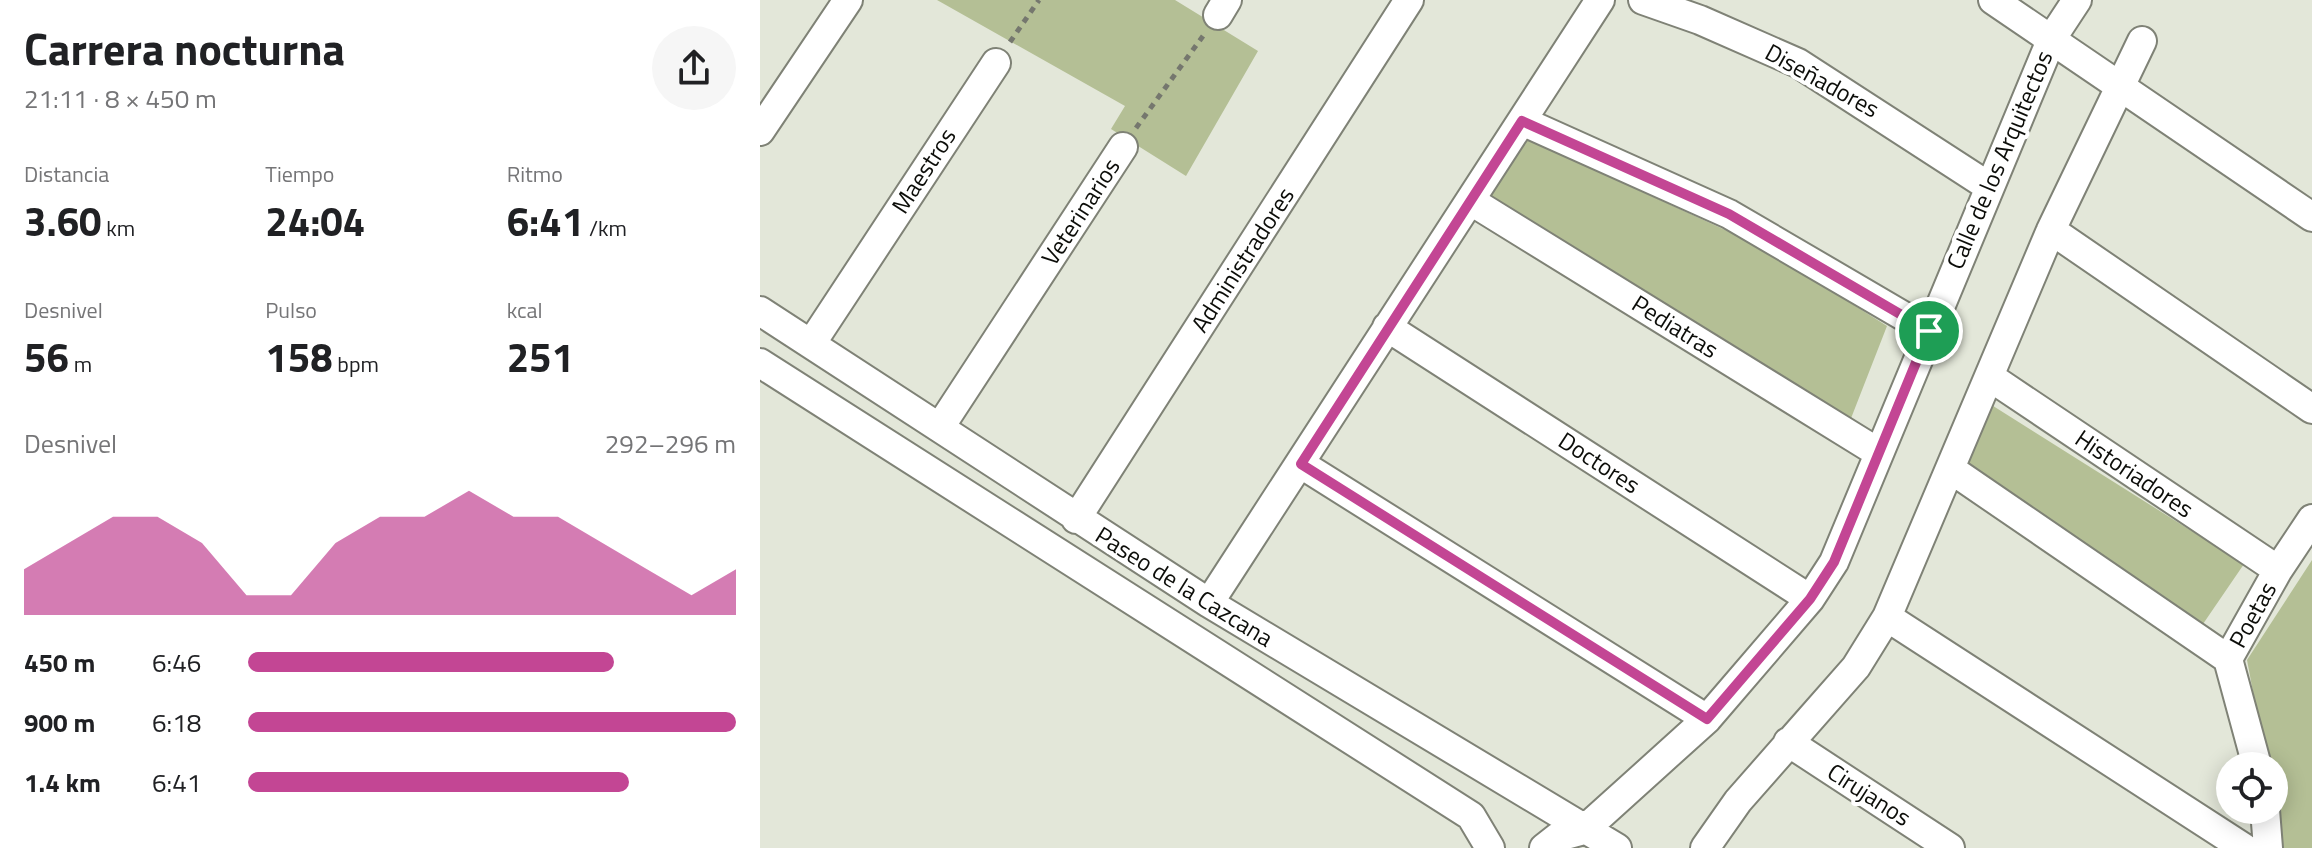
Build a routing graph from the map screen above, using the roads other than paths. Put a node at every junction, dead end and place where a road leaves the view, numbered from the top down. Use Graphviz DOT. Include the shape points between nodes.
graph roads {
  1 [pos="848,0"];
  2 [pos="1409,0"];
  3 [pos="1600,0"];
  4 [pos="1643,0"];
  5 [pos="1993,0"];
  6 [pos="2077,0"];
  7 [pos="2052,38"];
  8 [pos="2142,41"];
  9 [pos="996,63"];
  10 [pos="2118,87"];
  11 [pos="1522,121"];
  12 [pos="760,131"];
  13 [pos="1123,147"];
  14 [pos="1988,186"];
  15 [pos="1471,201"];
  16 [pos="2312,217"];
  17 [pos="2051,230"];
  18 [pos="760,311"];
  19 [pos="1387,327"];
  20 [pos="1929,331"];
  21 [pos="811,344"];
  22 [pos="760,363"];
  23 [pos="1990,377"];
  24 [pos="2312,409"];
  25 [pos="940,427"];
  26 [pos="1879,453"];
  27 [pos="1301,464"];
  28 [pos="1952,470"];
  29 [pos="1076,519"];
  30 [pos="2312,519"];
  31 [pos="2278,570"];
  32 [pos="1810,599"];
  33 [pos="1209,603"];
  34 [pos="1887,617"];
  35 [pos="2228,659"];
  36 [pos="1707,719"];
  37 [pos="1788,742"];
  38 [pos="2253,752"];
  39 [pos="2266,824"];
  40 [pos="1584,830"];
  41 [pos="1490,848"];
  42 [pos="1544,848"];
  43 [pos="1617,848"];
  44 [pos="1705,848"];
  45 [pos="1950,848"];
  46 [pos="2244,848"];
  47 [pos="2268,848"];
  1 -- 12 [label="street"];
  2 -- 29 [label="street, Administradores"];
  3 -- 11 [label="street"];
  4 -- 14 [label="street, Diseñadores" via="1798,63"];
  5 -- 7 [label="street"];
  6 -- 7 [label="street, Calle de los Arquitectos"];
  7 -- 10 [label="street"];
  7 -- 14 [label="street, Calle de los Arquitectos"];
  8 -- 10 [label="street"];
  9 -- 21 [label="street, Maestros"];
  10 -- 16 [label="street"];
  10 -- 17 [label="street"];
  11 -- 15 [label="street"];
  11 -- 20 [label="street" via="1729,214"];
  13 -- 25 [label="street, Veterinarios"];
  14 -- 20 [label="street, Calle de los Arquitectos"];
  15 -- 19 [label="street"];
  15 -- 26 [label="street, Pediatras"];
  17 -- 23 [label="street"];
  17 -- 24 [label="street"];
  18 -- 21 [label="street, Paseo de la Cazcana"];
  19 -- 27 [label="street"];
  19 -- 32 [label="street, Doctores"];
  20 -- 26 [label="street, Calle de los Arquitectos"];
  21 -- 25 [label="street, Paseo de la Cazcana"];
  22 -- 41 [label="street" via="1471,816"];
  23 -- 28 [label="street"];
  23 -- 31 [label="street, Historiadores"];
  25 -- 29 [label="street, Paseo de la Cazcana"];
  26 -- 32 [label="street, Calle de los Arquitectos" via="1844,540"];
  27 -- 33 [label="street"];
  27 -- 36 [label="street"];
  28 -- 34 [label="street"];
  28 -- 35 [label="street"];
  29 -- 33 [label="street, Paseo de la Cazcana"];
  30 -- 31 [label="street, Poetas"];
  31 -- 35 [label="street, Poetas"];
  32 -- 36 [label="street, Calle de los Arquitectos"];
  33 -- 40 [label="street, Paseo de la Cazcana"];
  34 -- 37 [label="street" via="1856,667"];
  34 -- 46 [label="street"];
  35 -- 38 [label="street, Poetas"];
  36 -- 40 [label="street, Calle de los Arquitectos"];
  37 -- 44 [label="street"];
  37 -- 45 [label="street, Cirujanos"];
  39 -- 47 [label="street"];
  40 -- 42 [label="street, Calle de los Arquitectos" via="1558,837"];
  40 -- 43 [label="street, Paseo de la Cazcana"];
}
